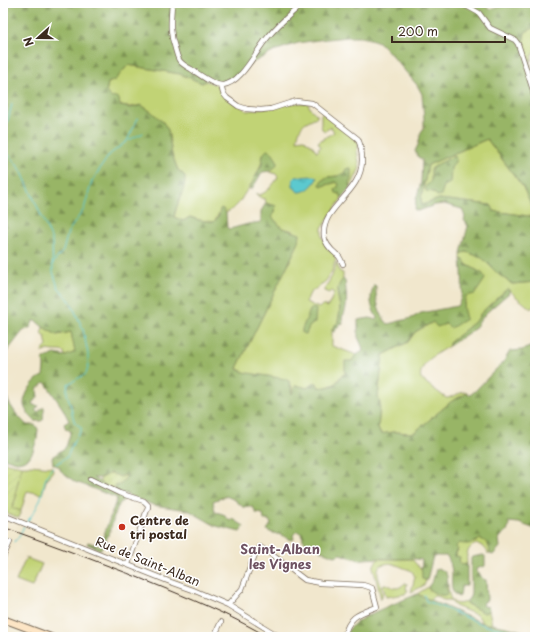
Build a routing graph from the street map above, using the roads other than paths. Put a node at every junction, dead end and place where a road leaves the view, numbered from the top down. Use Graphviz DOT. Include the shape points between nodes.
graph roads {
  1 [pos="172,3"];
  2 [pos="303,3"];
  3 [pos="461,3"];
  4 [pos="221,85"];
  5 [pos="534,89"];
  6 [pos="535,104"];
  7 [pos="343,264"];
  8 [pos="90,479"];
  9 [pos="3,515"];
  10 [pos="10,542"];
  11 [pos="3,557"];
  12 [pos="128,564"];
  13 [pos="228,605"];
  14 [pos="5,619"];
  15 [pos="221,622"];
  16 [pos="3,628"];
  17 [pos="51,637"];
  18 [pos="214,637"];
  19 [pos="280,637"];
  20 [pos="344,637"];
  1 -- 4 [label="street" via="170,30 179,60 206,79"];
  2 -- 4 [label="street" via="267,38 236,79"];
  3 -- 5 [label="street" via="479,13 490,28 515,40"];
  4 -- 7 [label="street" via="227,98 247,109 271,109 296,101 312,103 358,139 362,156 360,174 330,214 324,231 326,243"];
  5 -- 6 [label="street"];
  8 -- 12 [label="street" via="119,493 144,501 148,505"];
  9 -- 12 [label="street, Rue de Saint-Alban"];
  10 -- 11 [label="street"];
  12 -- 13 [label="street, Rue de Saint-Alban"];
  13 -- 19 [label="street, Rue de Saint-Alban"];
  13 -- 20 [label="street" via="242,589 260,547 305,580 372,588 377,607 352,619"];
  14 -- 16 [label="street"];
  14 -- 17 [label="main road"];
  15 -- 18 [label="street"];
}
